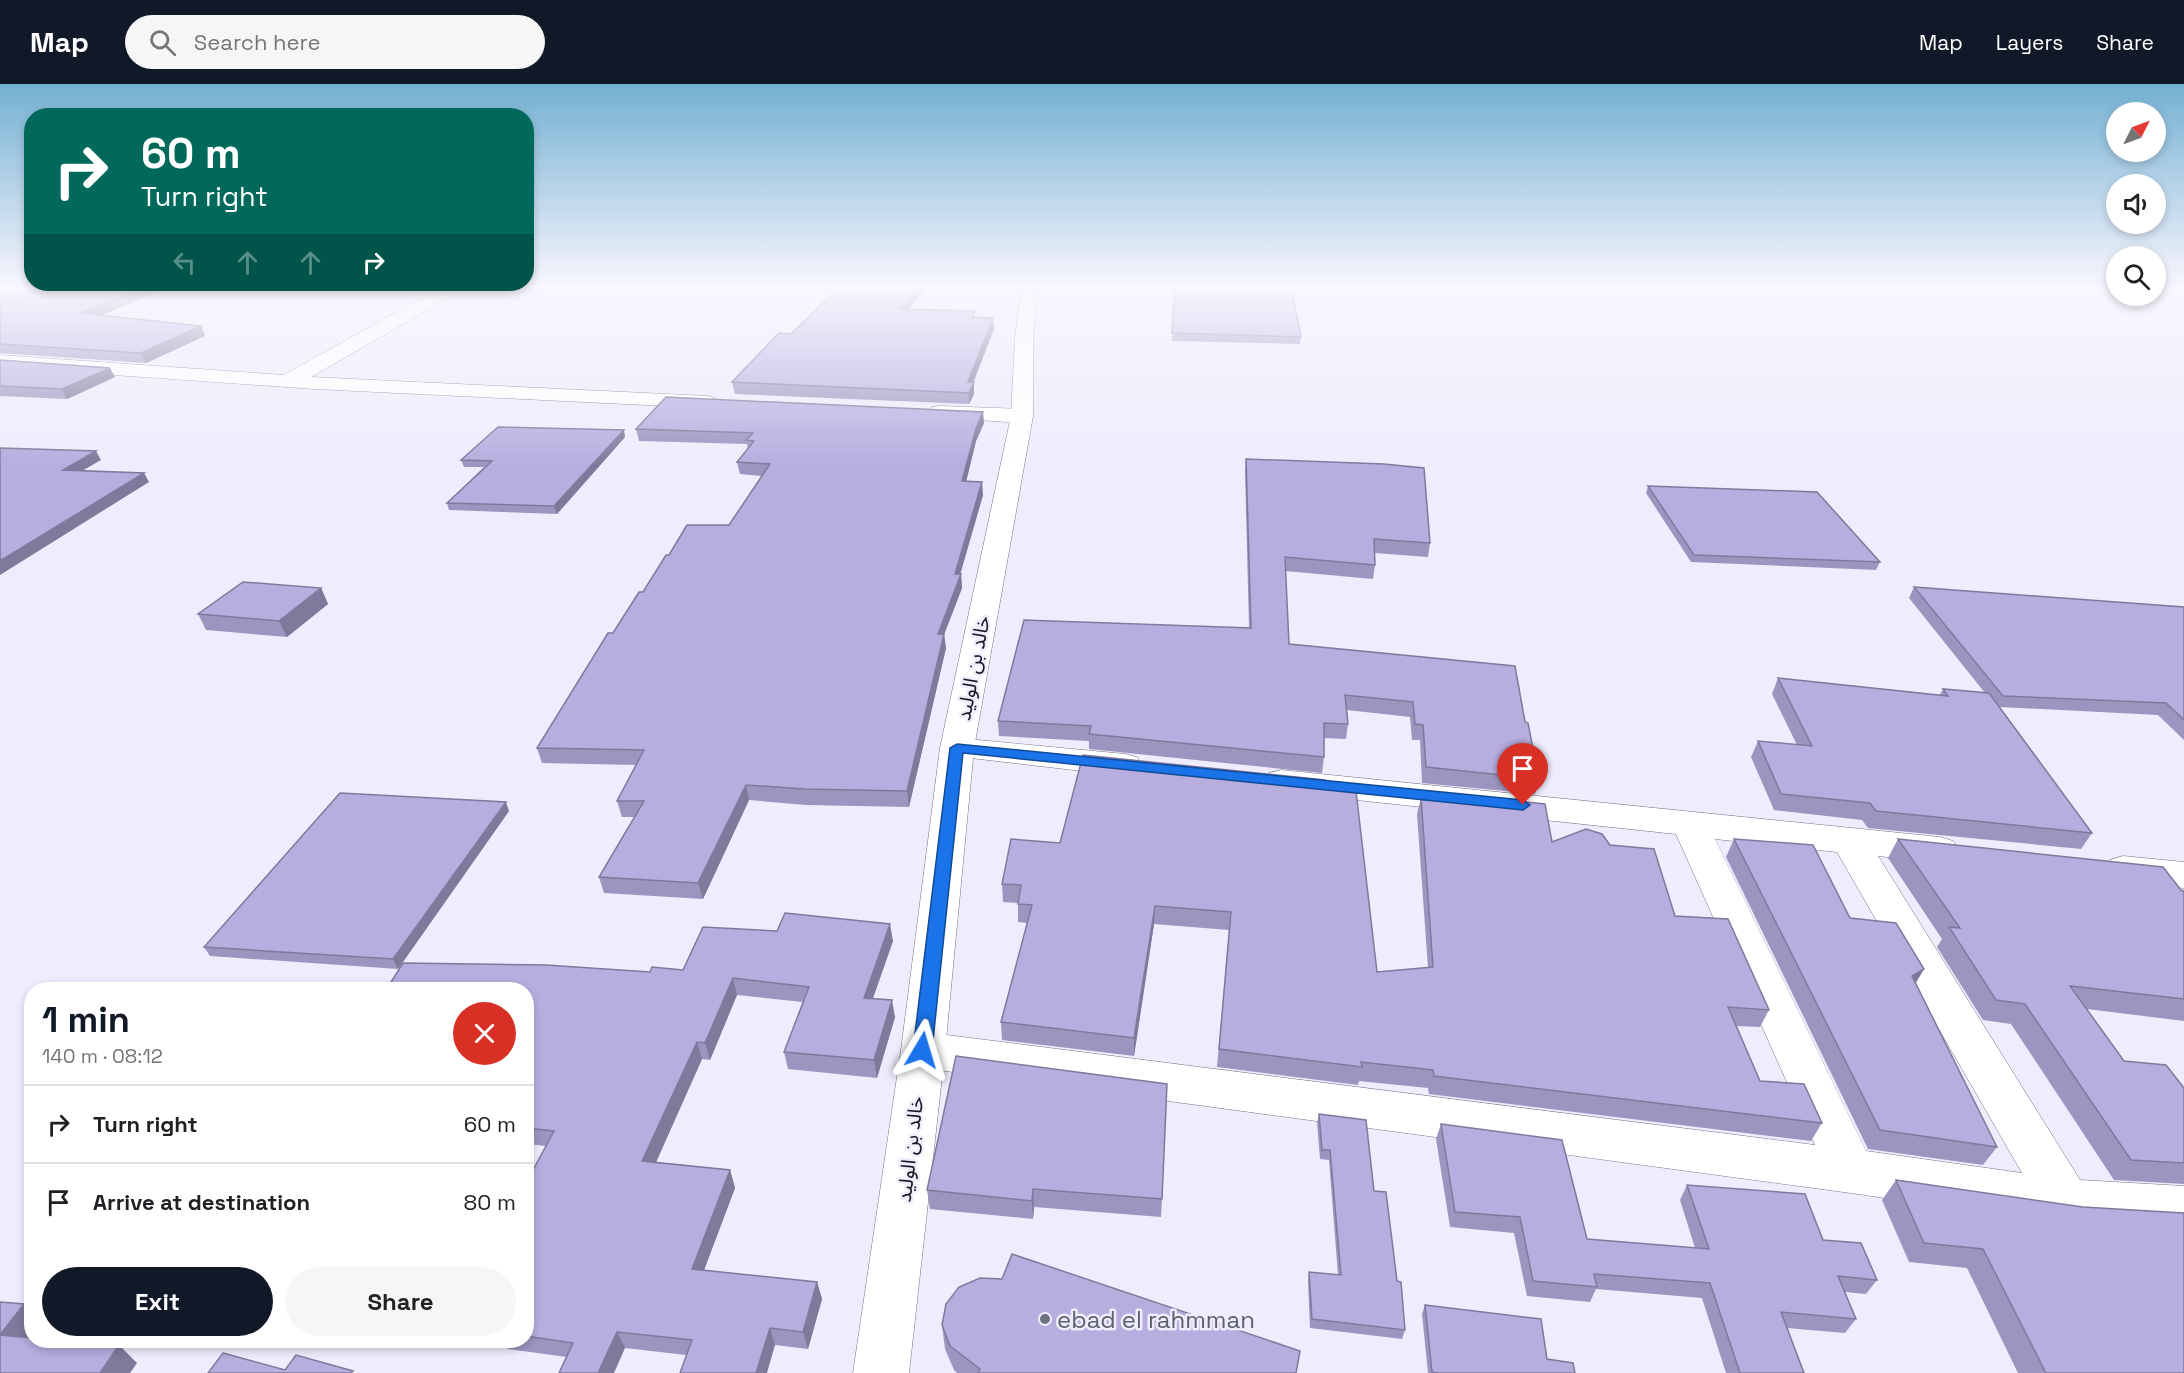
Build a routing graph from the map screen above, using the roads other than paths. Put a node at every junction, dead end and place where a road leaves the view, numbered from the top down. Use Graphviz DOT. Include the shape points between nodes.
graph roads {
  1 [pos="352,345"];
  2 [pos="1024,345"];
  3 [pos="0,361"];
  4 [pos="290,380"];
  5 [pos="725,403"];
  6 [pos="915,411"];
  7 [pos="1022,416"];
  8 [pos="957,748"];
  9 [pos="1153,768"];
  10 [pos="1249,777"];
  11 [pos="1689,822"];
  12 [pos="1849,840"];
  13 [pos="1976,854"];
  14 [pos="2092,866"];
  15 [pos="2184,876"];
  16 [pos="922,1050"];
  17 [pos="1851,1171"];
  18 [pos="2066,1202"];
  19 [pos="2184,1209"];
  20 [pos="881,1373"];
  1 -- 4 [label="street"];
  2 -- 7 [label="street, خالد بن الوليد"];
  3 -- 4 [label="street"];
  4 -- 5 [label="street"];
  6 -- 7 [label="street"];
  7 -- 8 [label="street, خالد بن الوليد"];
  8 -- 9 [label="street"];
  8 -- 16 [label="street, خالد بن الوليد"];
  10 -- 11 [label="street"];
  11 -- 12 [label="street"];
  11 -- 17 [label="street"];
  12 -- 13 [label="street"];
  12 -- 18 [label="street"];
  14 -- 15 [label="street"];
  16 -- 17 [label="street"];
  16 -- 20 [label="street, خالد بن الوليد"];
  17 -- 18 [label="street"];
  18 -- 19 [label="street"];
}
